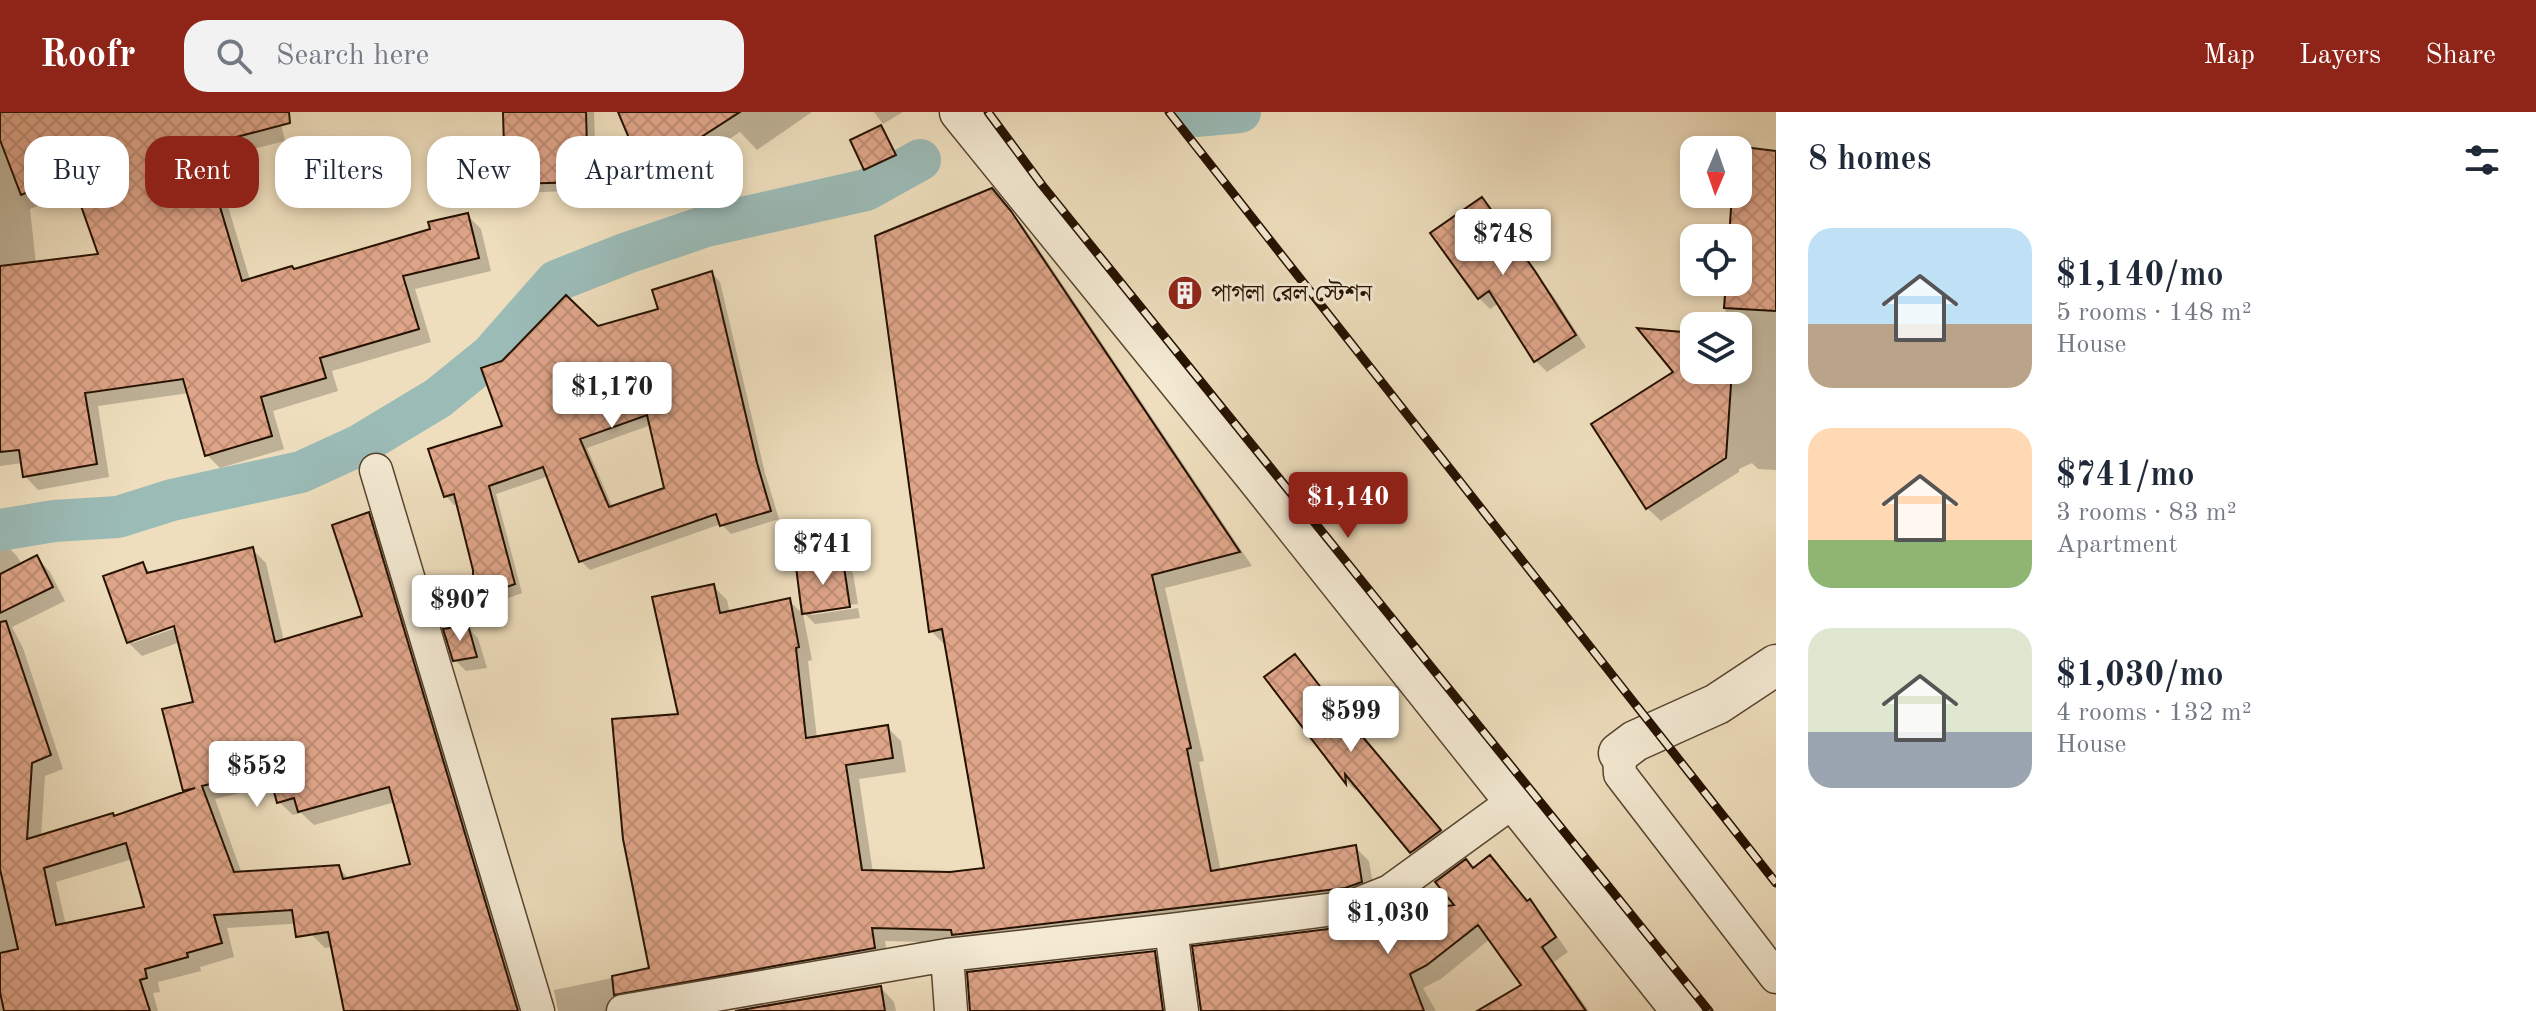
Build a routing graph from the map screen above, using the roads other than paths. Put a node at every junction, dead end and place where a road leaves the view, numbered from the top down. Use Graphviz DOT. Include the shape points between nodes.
graph roads {
  1 [pos="960,112"];
  2 [pos="376,470"];
  3 [pos="1776,665"];
  4 [pos="1619,753"];
  5 [pos="1514,801"];
  6 [pos="1171,930"];
  7 [pos="947,955"];
  8 [pos="1776,977"];
  9 [pos="756,1000"];
  10 [pos="538,1011"];
  11 [pos="623,1011"];
  12 [pos="951,1011"];
  13 [pos="1182,1011"];
  14 [pos="1682,1011"];
  1 -- 5 [label="street"];
  2 -- 10 [label="street"];
  3 -- 4 [label="street" via="1717,704"];
  4 -- 8 [label="street" via="1620,774"];
  5 -- 6 [label="street" via="1390,891 1350,907"];
  5 -- 14 [label="street"];
  6 -- 7 [label="street"];
  6 -- 13 [label="street"];
  7 -- 9 [label="street"];
  7 -- 12 [label="street"];
  9 -- 11 [label="street"];
}
